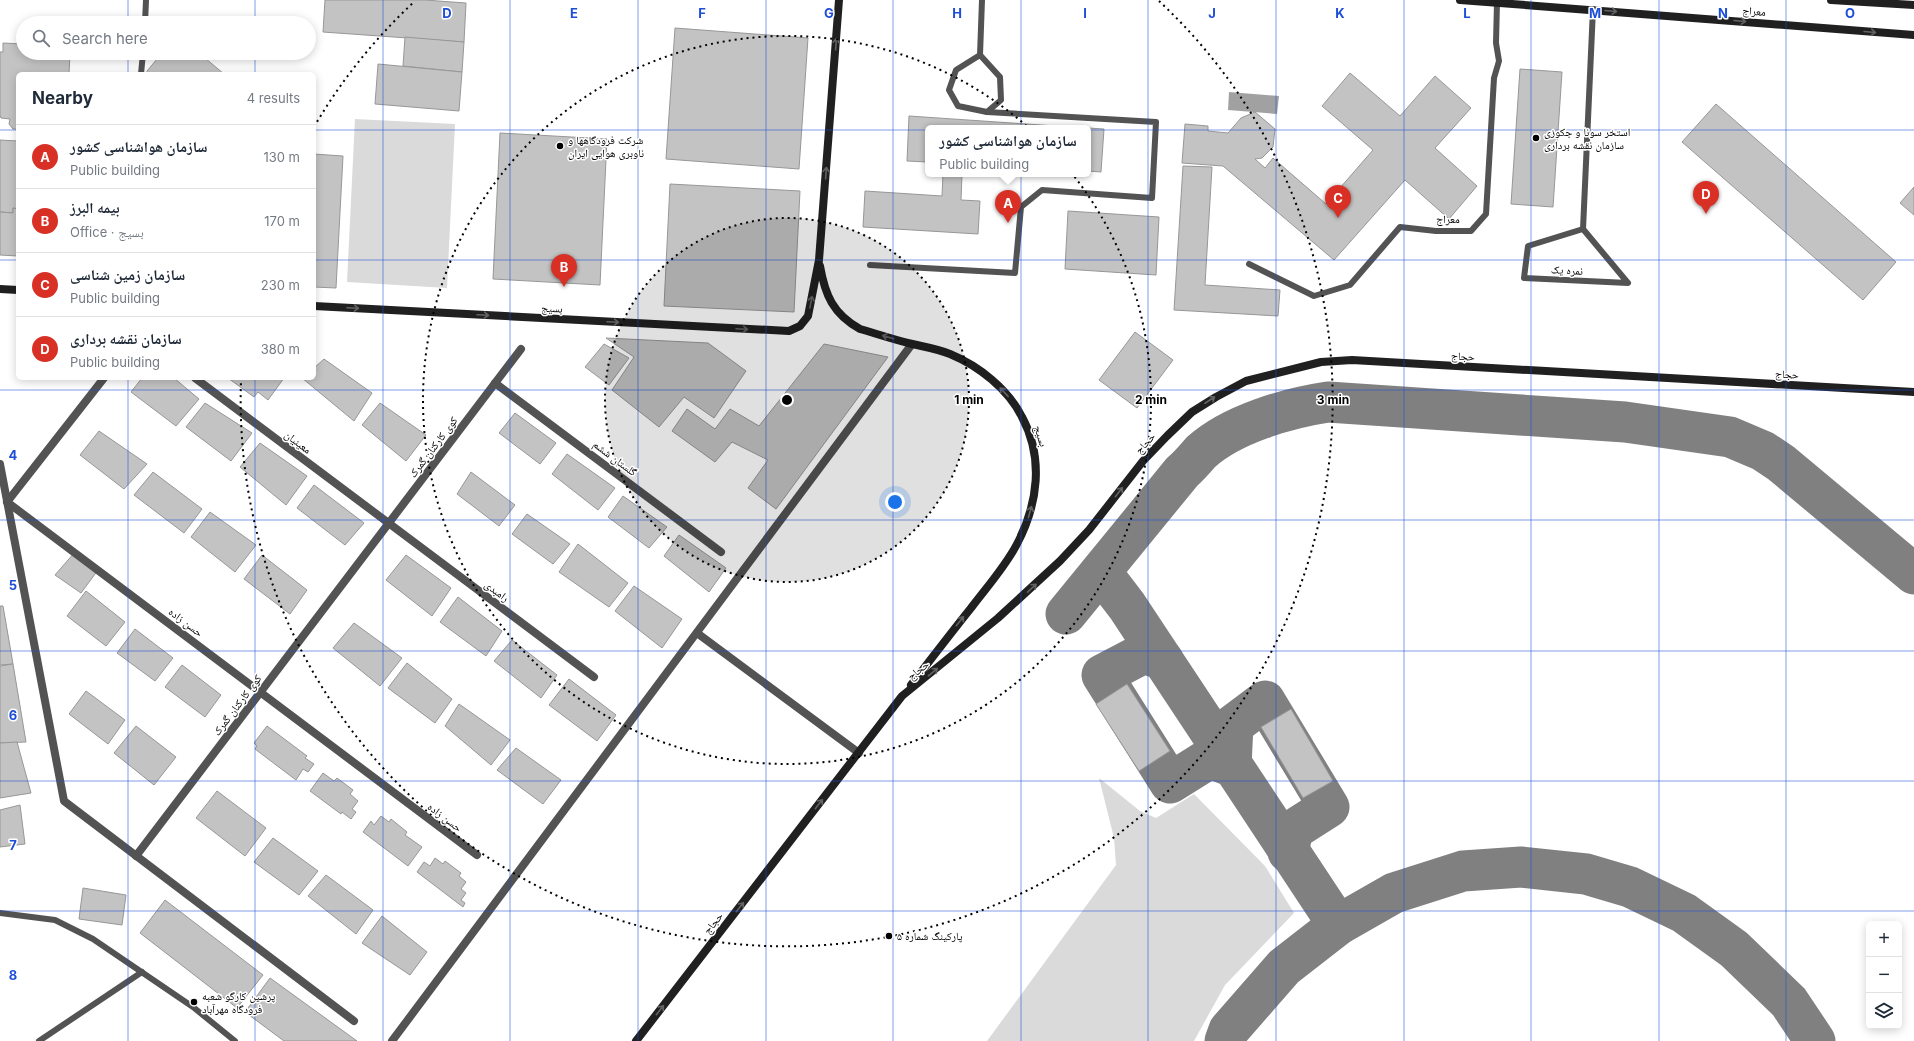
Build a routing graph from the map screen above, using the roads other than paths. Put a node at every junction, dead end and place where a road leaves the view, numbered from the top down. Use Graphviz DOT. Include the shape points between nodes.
graph roads {
  1 [pos="146,0"];
  2 [pos="839,0"];
  3 [pos="982,0"];
  4 [pos="1460,0"];
  5 [pos="1831,0"];
  6 [pos="1498,2"];
  7 [pos="1914,5"];
  8 [pos="1592,9"];
  9 [pos="145,16"];
  10 [pos="1914,35"];
  11 [pos="980,55"];
  12 [pos="142,60"];
  13 [pos="141,72"];
  14 [pos="987,112"];
  15 [pos="1583,229"];
  16 [pos="819,260"];
  17 [pos="1248,264"];
  18 [pos="870,265"];
  19 [pos="0,289"];
  20 [pos="16,290"];
  21 [pos="316,306"];
  22 [pos="912,344"];
  23 [pos="520,349"];
  24 [pos="102,380"];
  25 [pos="198,380"];
  26 [pos="495,383"];
  27 [pos="1914,392"];
  28 [pos="0,464"];
  29 [pos="7,502"];
  30 [pos="388,524"];
  31 [pos="721,552"];
  32 [pos="697,633"];
  33 [pos="594,677"];
  34 [pos="261,691"];
  35 [pos="902,696"];
  36 [pos="859,753"];
  37 [pos="477,855"];
  38 [pos="136,856"];
  39 [pos="0,912"];
  40 [pos="142,972"];
  41 [pos="354,1021"];
  42 [pos="39,1041"];
  43 [pos="235,1041"];
  44 [pos="392,1041"];
  45 [pos="636,1041"];
  1 -- 9 [label="lane"];
  16 -- 2 [label="main road, one-way"];
  3 -- 11 [label="lane"];
  4 -- 6 [label="main road, معراج"];
  5 -- 7 [label="main road"];
  6 -- 8 [label="main road, معراج"];
  6 -- 17 [label="lane, معراج" via="1496,43 1499,61 1494,78 1486,214 1472,231 1400,227 1350,285 1314,296"];
  8 -- 10 [label="main road, معراج, one-way"];
  8 -- 15 [label="lane"];
  11 -- 14 [label="lane" via="1000,77 1001,100"];
  11 -- 14 [label="lane" via="956,70 949,90 958,106"];
  12 -- 13 [label="lane"];
  14 -- 18 [label="lane" via="1156,122 1152,198 1042,190 1021,207 1015,273"];
  15 -- 15 [label="lane, نمره یک" via="1528,246 1524,278 1628,283"];
  21 -- 16 [label="main road, بسیج, one-way" via="789,332 800,326 808,316"];
  22 -- 16 [label="main road, بسیج, one-way" via="860,329 849,323 840,314 824,288"];
  19 -- 20 [label="main road"];
  22 -- 32 [label="street"];
  35 -- 22 [label="main road, بسیج, one-way" via="1017,545 1032,506 1036,475 1036,454 1030,431 1018,408 1002,390 986,376 950,354"];
  23 -- 26 [label="street, کوی کارکنان گمرک"];
  24 -- 29 [label="street"];
  25 -- 30 [label="street, معینیان"];
  26 -- 30 [label="street, کوی کارکنان گمرک"];
  26 -- 31 [label="street, گلستان ششم"];
  35 -- 27 [label="main road, حجاج, one-way" via="998,618 1060,561 1089,530 1143,461 1192,412 1246,381 1321,362 1352,360"];
  28 -- 29 [label="street"];
  29 -- 34 [label="street, حسن زاده"];
  29 -- 38 [label="street" via="64,802"];
  30 -- 33 [label="street, رامبدی"];
  30 -- 34 [label="street, کوی کارکنان گمرک"];
  32 -- 36 [label="street"];
  32 -- 44 [label="street"];
  34 -- 37 [label="street, حسن زاده"];
  34 -- 38 [label="street, کوی کارکنان گمرک"];
  35 -- 36 [label="main road, حجاج"];
  45 -- 36 [label="main road, حجاج, one-way"];
  38 -- 41 [label="street"];
  39 -- 40 [label="lane" via="55,920 93,939"];
  40 -- 42 [label="lane"];
  40 -- 43 [label="lane" via="193,1007"];
}
